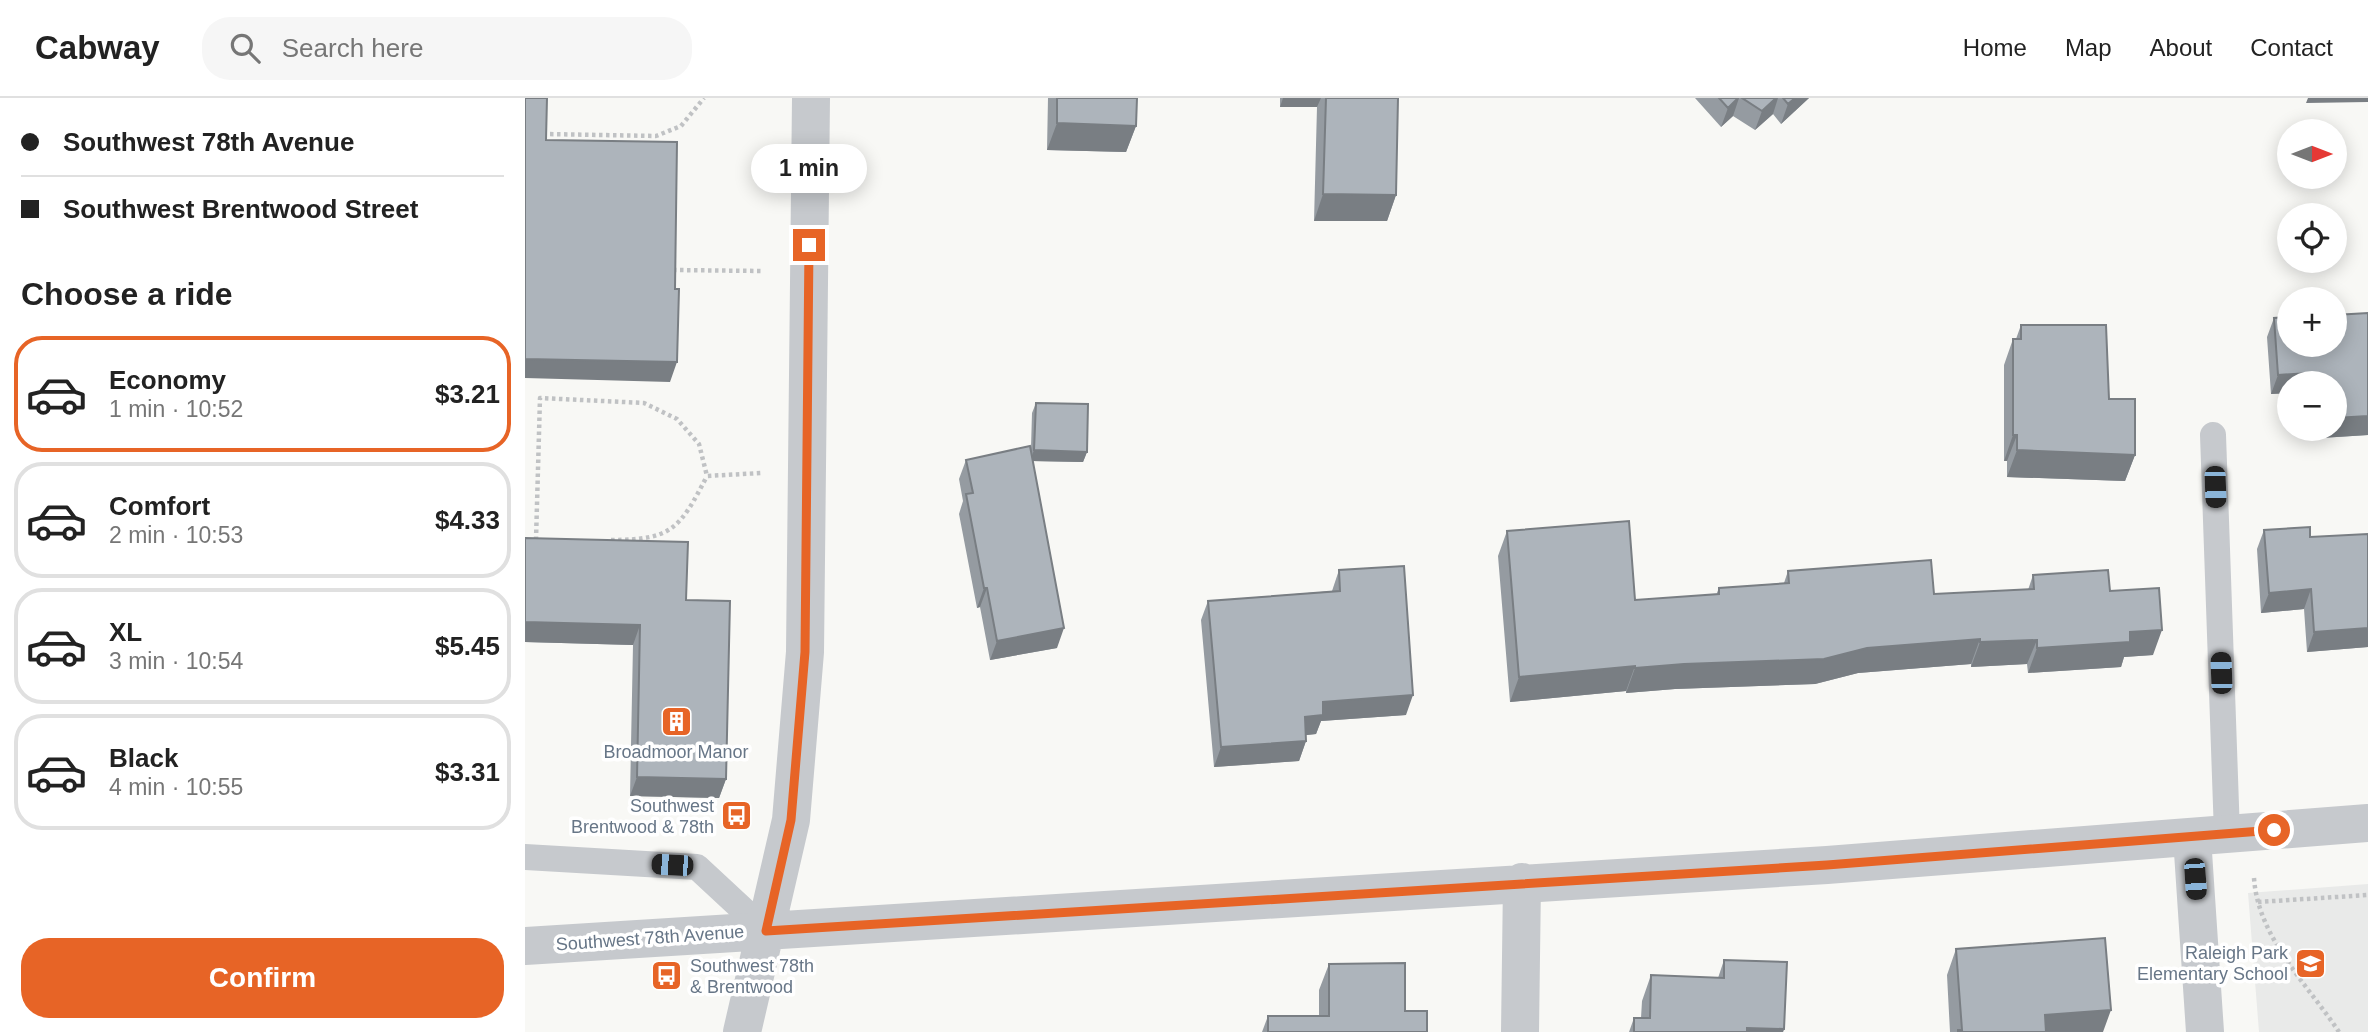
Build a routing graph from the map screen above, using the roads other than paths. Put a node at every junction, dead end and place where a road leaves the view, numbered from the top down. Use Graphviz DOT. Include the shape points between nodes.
graph roads {
  1 [pos="811,98"];
  2 [pos="2213,435"];
  3 [pos="2368,822"];
  4 [pos="2223,834"];
  5 [pos="525,857"];
  6 [pos="1522,882"];
  7 [pos="766,931"];
  8 [pos="525,946"];
  9 [pos="742,1032"];
  10 [pos="1520,1032"];
  11 [pos="2205,1032"];
  1 -- 7 [label="street" via="805,652 791,820"];
  2 -- 4 [label="lane"];
  3 -- 4 [label="street, Southwest 78th Avenue"];
  4 -- 6 [label="street, Southwest 78th Avenue" via="1827,865"];
  4 -- 11 [label="street"];
  5 -- 7 [label="lane" via="697,867"];
  6 -- 7 [label="street, Southwest 78th Avenue"];
  6 -- 10 [label="street"];
  7 -- 8 [label="street, Southwest 78th Avenue"];
  7 -- 9 [label="street"];
}
